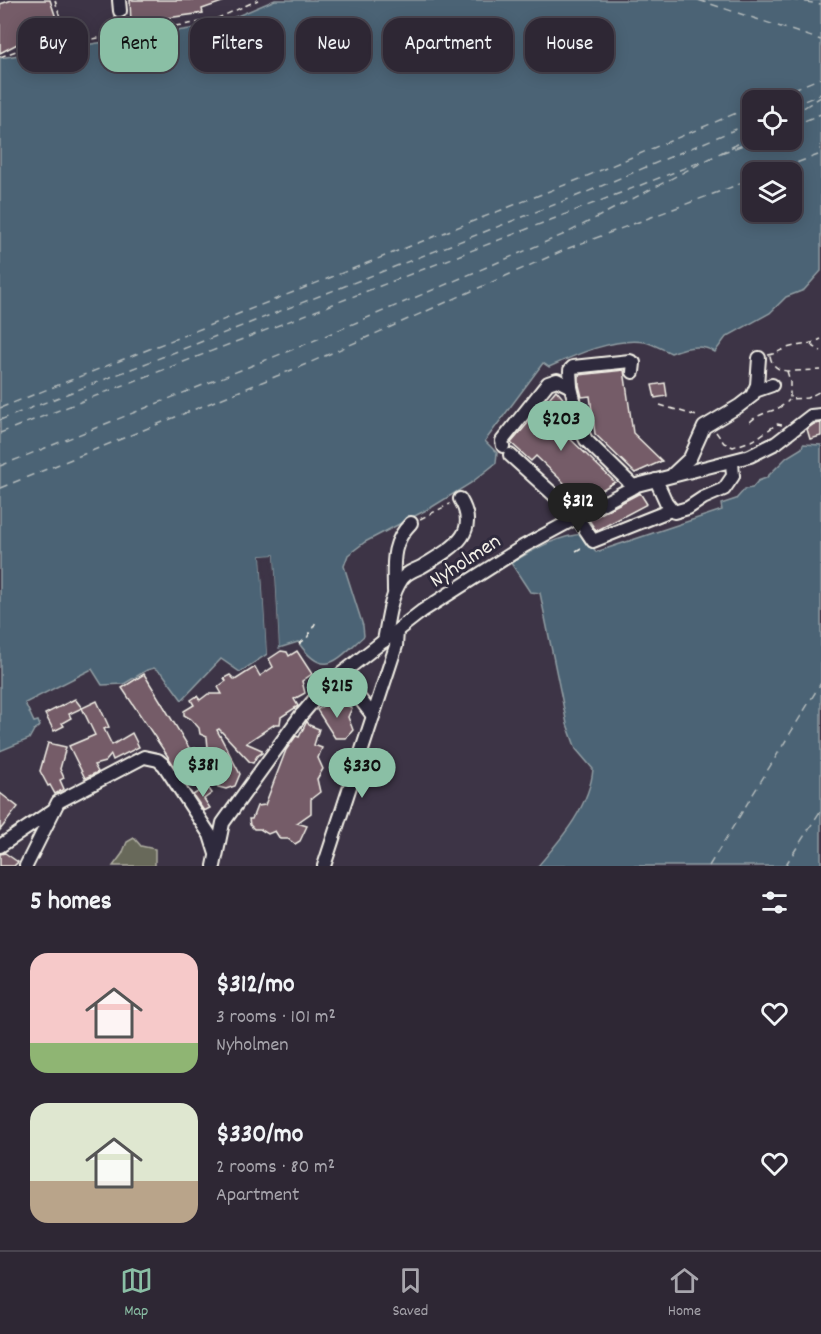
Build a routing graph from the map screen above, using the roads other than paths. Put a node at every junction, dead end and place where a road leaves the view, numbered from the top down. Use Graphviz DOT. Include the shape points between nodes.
graph roads {
  1 [pos="764,356"];
  2 [pos="633,372"];
  3 [pos="772,385"];
  4 [pos="571,387"];
  5 [pos="755,391"];
  6 [pos="821,415"];
  7 [pos="732,462"];
  8 [pos="669,476"];
  9 [pos="656,480"];
  10 [pos="634,487"];
  11 [pos="459,499"];
  12 [pos="671,510"];
  13 [pos="578,517"];
  14 [pos="411,523"];
  15 [pos="394,592"];
  16 [pos="397,631"];
  17 [pos="384,641"];
  18 [pos="342,674"];
  19 [pos="373,716"];
  20 [pos="52,810"];
  21 [pos="0,846"];
  22 [pos="215,860"];
  23 [pos="26,866"];
  24 [pos="324,866"];
  1 -- 5 [label="street"];
  2 -- 4 [label="street" via="634,363 630,361 573,367"];
  3 -- 5 [label="street"];
  4 -- 10 [label="street" via="586,440"];
  4 -- 13 [label="street" via="557,380 548,383 502,441 507,451"];
  5 -- 8 [label="street" via="701,431 685,465"];
  6 -- 7 [label="street, Nyholmen" via="812,416 766,450"];
  7 -- 8 [label="street, Nyholmen"];
  7 -- 12 [label="street" via="734,476 724,489 688,508"];
  8 -- 9 [label="street, Nyholmen"];
  9 -- 10 [label="street, Nyholmen"];
  9 -- 12 [label="street"];
  10 -- 13 [label="street, Nyholmen"];
  11 -- 15 [label="street" via="467,517 462,540 403,577"];
  12 -- 13 [label="street" via="594,541"];
  13 -- 16 [label="street, Nyholmen" via="524,546"];
  14 -- 15 [label="street" via="396,545"];
  15 -- 17 [label="street"];
  16 -- 17 [label="street, Nyholmen"];
  16 -- 19 [label="street" via="396,646"];
  17 -- 18 [label="street, Nyholmen"];
  18 -- 19 [label="street"];
  18 -- 22 [label="street, Nyholmen" via="302,714 223,822"];
  19 -- 24 [label="street"];
  20 -- 21 [label="street"];
  20 -- 22 [label="street" via="58,802 137,759 152,757 164,765 210,835"];
  20 -- 23 [label="street"];
}
